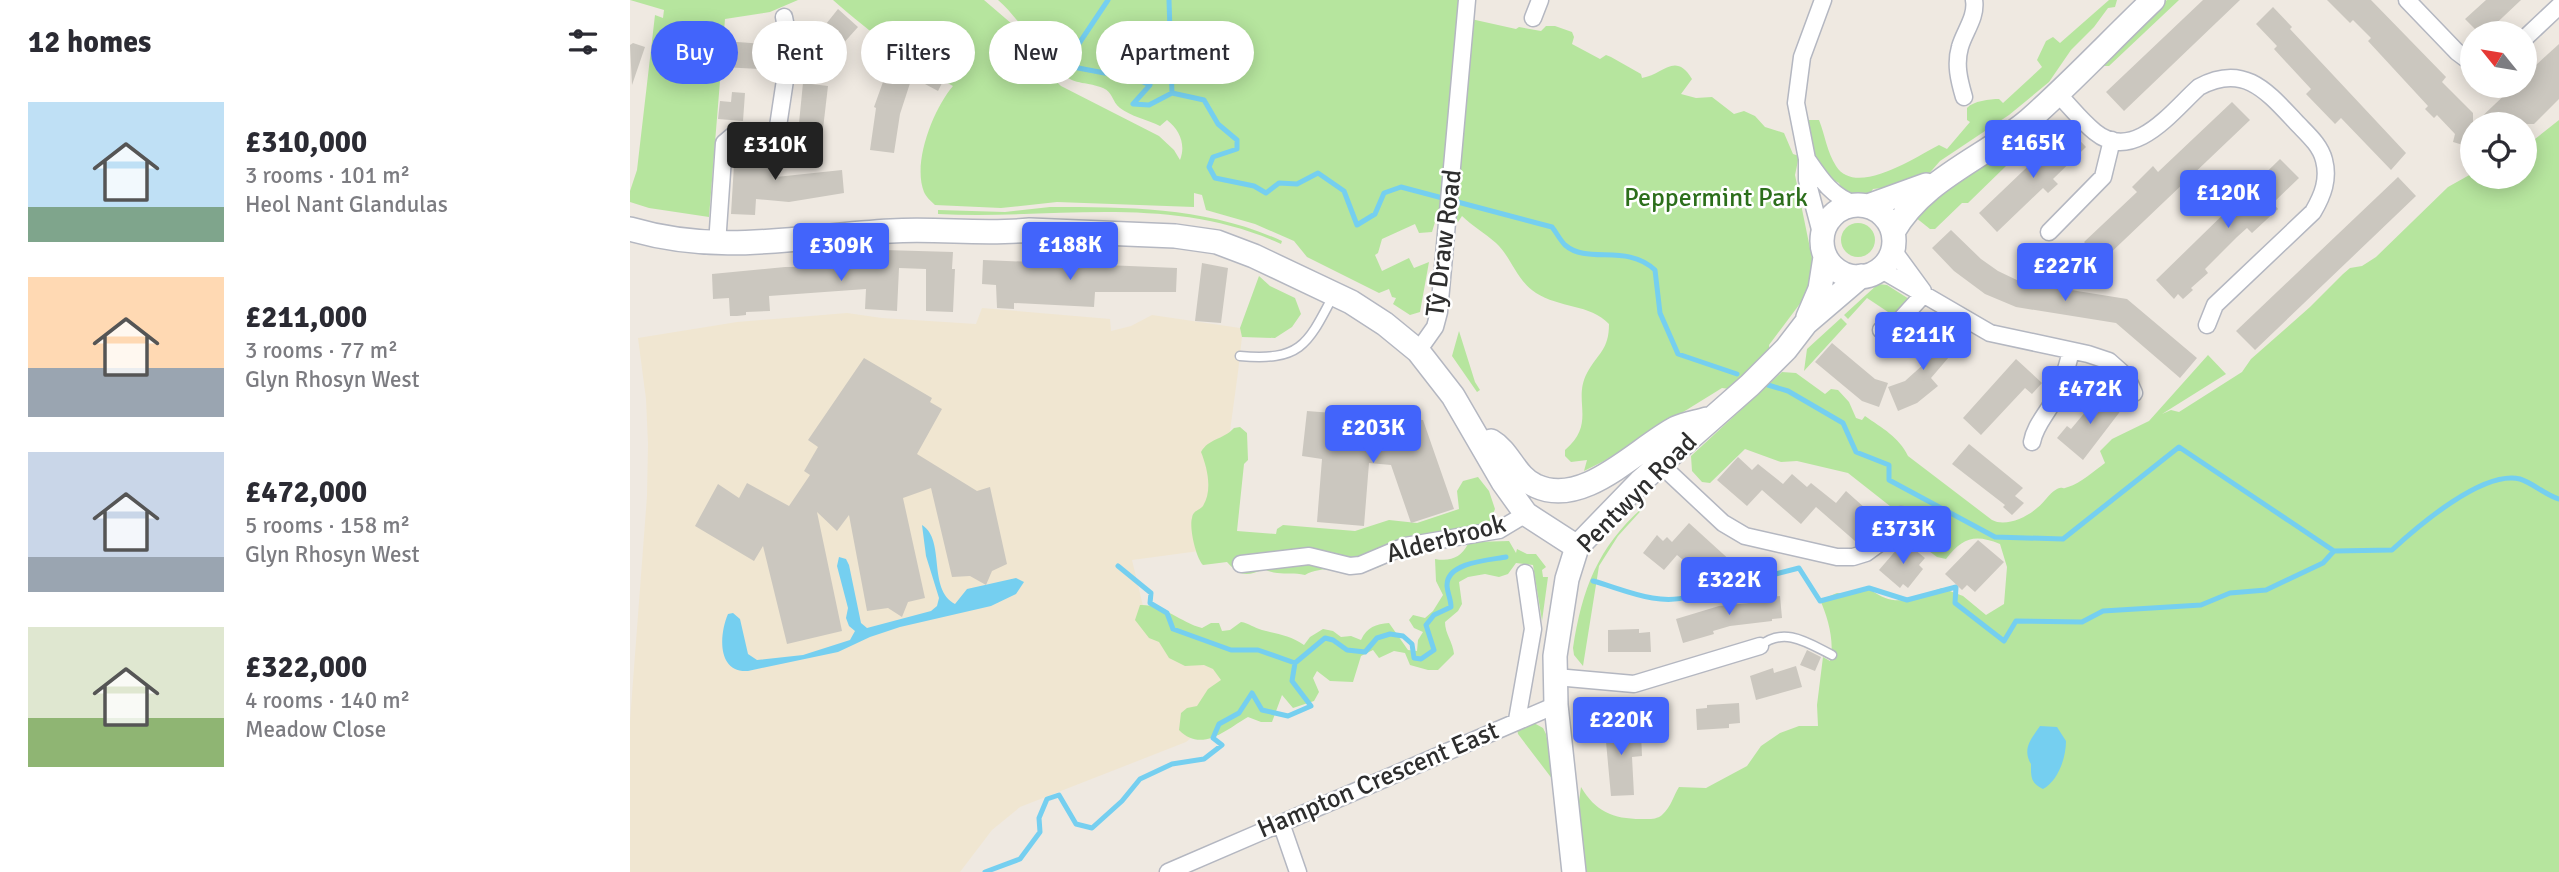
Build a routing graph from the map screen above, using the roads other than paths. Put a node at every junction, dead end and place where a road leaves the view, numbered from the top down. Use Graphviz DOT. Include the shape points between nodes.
graph roads {
  1 [pos="1467,0"];
  2 [pos="1540,0"];
  3 [pos="1823,0"];
  4 [pos="1974,0"];
  5 [pos="2153,0"];
  6 [pos="2407,0"];
  7 [pos="2559,6"];
  8 [pos="785,18"];
  9 [pos="1533,18"];
  10 [pos="2538,26"];
  11 [pos="2460,54"];
  12 [pos="2057,93"];
  13 [pos="1964,97"];
  14 [pos="2112,140"];
  15 [pos="1807,159"];
  16 [pos="1936,181"];
  17 [pos="1862,205"];
  18 [pos="630,229"];
  19 [pos="2049,232"];
  20 [pos="1893,241"];
  21 [pos="717,244"];
  22 [pos="1824,247"];
  23 [pos="1870,273"];
  24 [pos="1334,293"];
  25 [pos="1924,293"];
  26 [pos="1806,323"];
  27 [pos="2207,325"];
  28 [pos="1881,330"];
  29 [pos="1418,351"];
  30 [pos="2071,351"];
  31 [pos="1240,356"];
  32 [pos="2134,393"];
  33 [pos="1714,417"];
  34 [pos="1473,430"];
  35 [pos="2032,442"];
  36 [pos="1660,464"];
  37 [pos="1526,514"];
  38 [pos="1901,515"];
  39 [pos="1577,547"];
  40 [pos="1241,564"];
  41 [pos="1525,573"];
  42 [pos="1760,646"];
  43 [pos="1832,655"];
  44 [pos="1556,677"];
  45 [pos="1556,705"];
  46 [pos="1517,720"];
  47 [pos="1281,823"];
  48 [pos="1168,872"];
  49 [pos="1298,872"];
  50 [pos="1574,872"];
  1 -- 29 [label="street, Tŷ Draw Road" via="1439,312 1435,327"];
  2 -- 9 [label="street"];
  3 -- 15 [label="street" via="1802,58 1797,88"];
  4 -- 13 [label="street" via="1957,65"];
  5 -- 12 [label="street"];
  6 -- 11 [label="street"];
  7 -- 10 [label="street"];
  8 -- 21 [label="street" via="790,47 777,133 737,132 724,143"];
  12 -- 14 [label="street" via="2094,132"];
  12 -- 16 [label="street" via="2000,142"];
  14 -- 19 [label="street" via="2103,177"];
  14 -- 27 [label="street" via="2150,133 2199,87 2232,77 2266,91 2321,152 2325,185 2313,212 2215,305"];
  15 -- 17 [label="street" via="1844,201"];
  15 -- 22 [label="street" via="1807,180"];
  16 -- 17 [label="street"];
  16 -- 20 [label="street" via="1908,208"];
  17 -- 20 [label="street" via="1888,220"];
  17 -- 22 [label="street" via="1843,207 1833,214 1825,225"];
  18 -- 21 [label="street"];
  20 -- 23 [label="street"];
  20 -- 25 [label="street"];
  21 -- 24 [label="street" via="916,230 1195,238 1237,248"];
  22 -- 23 [label="street" via="1840,272"];
  22 -- 26 [label="street, Pentwyn Road" via="1820,289"];
  23 -- 25 [label="street"];
  23 -- 26 [label="street, Pentwyn Road"];
  24 -- 29 [label="street" via="1375,317"];
  24 -- 31 [label="lane" via="1312,334 1294,351 1274,358"];
  25 -- 28 [label="street" via="1891,330"];
  25 -- 30 [label="street" via="1990,333"];
  26 -- 33 [label="street, Pentwyn Road" via="1786,349"];
  29 -- 34 [label="street, Tŷ Draw Road"];
  30 -- 32 [label="street" via="2109,361 2127,377"];
  30 -- 35 [label="street" via="2064,378 2034,429"];
  33 -- 34 [label="street" via="1677,428 1584,487 1559,491 1525,481 1498,445"];
  33 -- 36 [label="street, Pentwyn Road"];
  34 -- 37 [label="street, Tŷ Draw Road"];
  36 -- 38 [label="street" via="1723,523 1745,536 1837,557 1866,553"];
  36 -- 39 [label="street, Pentwyn Road"];
  37 -- 39 [label="street, Tŷ Draw Road"];
  37 -- 40 [label="street, Alderbrook" via="1499,530 1405,546 1360,565 1309,556"];
  39 -- 44 [label="street, Pentwyn Road" via="1559,623"];
  41 -- 46 [label="street" via="1533,629"];
  42 -- 43 [label="lane" via="1794,636"];
  42 -- 44 [label="street" via="1634,684"];
  44 -- 45 [label="street, Pentwyn Road"];
  45 -- 46 [label="street, Hampton Crescent East"];
  45 -- 50 [label="street, Pentwyn Road"];
  46 -- 47 [label="street, Hampton Crescent East"];
  47 -- 48 [label="street, Hampton Crescent East"];
  47 -- 49 [label="street"];
}
